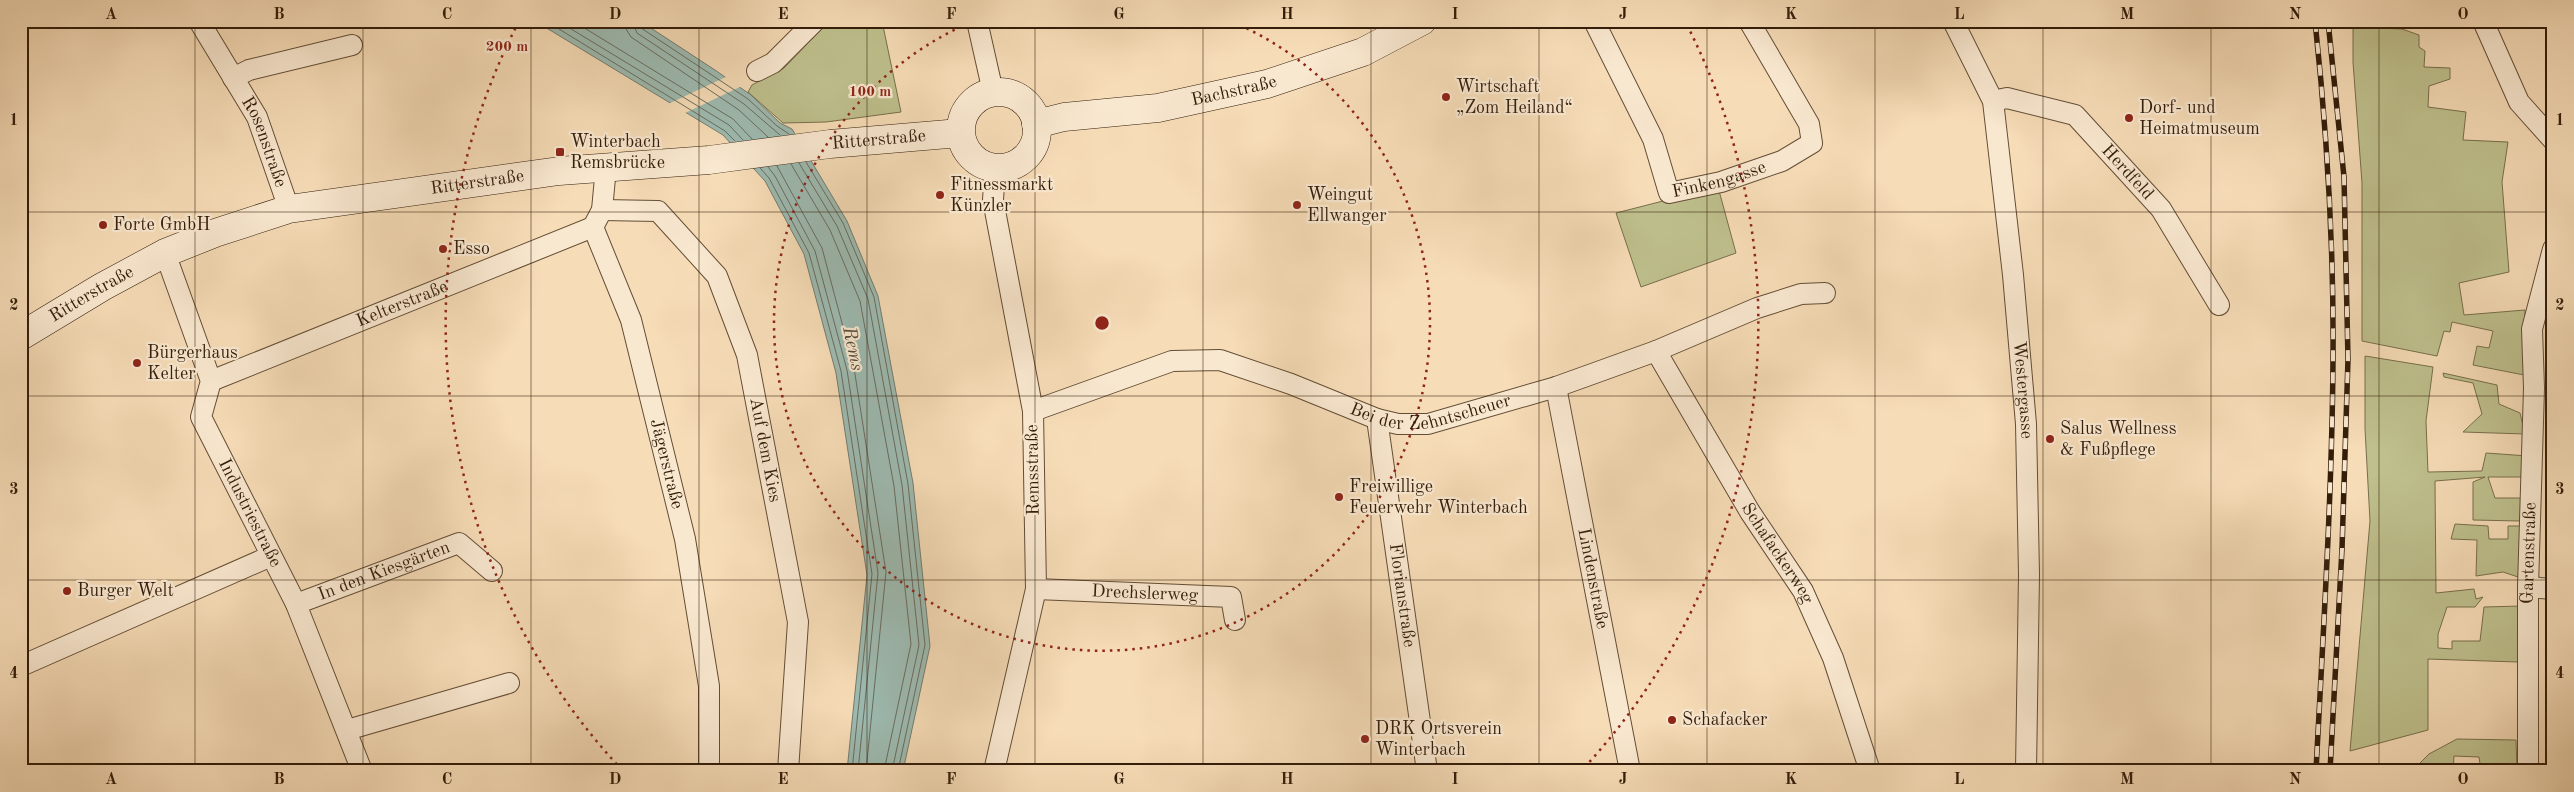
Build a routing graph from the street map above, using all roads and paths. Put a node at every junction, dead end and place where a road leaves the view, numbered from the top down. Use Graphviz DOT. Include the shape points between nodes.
graph roads {
  1 [pos="199,21"];
  2 [pos="815,21"];
  3 [pos="977,21"];
  4 [pos="1422,21"];
  5 [pos="1594,21"];
  6 [pos="1749,21"];
  7 [pos="1953,21"];
  8 [pos="2483,21"];
  9 [pos="352,45"];
  10 [pos="757,71"];
  11 [pos="233,78"];
  12 [pos="993,92"];
  13 [pos="1993,101"];
  14 [pos="1036,124"];
  15 [pos="960,133"];
  16 [pos="2553,140"];
  17 [pos="606,167"];
  18 [pos="995,168"];
  19 [pos="289,209"];
  20 [pos="598,219"];
  21 [pos="2553,249"];
  22 [pos="165,253"];
  23 [pos="1825,293"];
  24 [pos="2219,305"];
  25 [pos="21,336"];
  26 [pos="1656,351"];
  27 [pos="211,381"];
  28 [pos="1556,386"];
  29 [pos="1033,411"];
  30 [pos="1377,419"];
  31 [pos="271,556"];
  32 [pos="492,571"];
  33 [pos="2528,588"];
  34 [pos="2553,588"];
  35 [pos="1036,589"];
  36 [pos="296,604"];
  37 [pos="1235,620"];
  38 [pos="21,666"];
  39 [pos="509,683"];
  40 [pos="347,730"];
  41 [pos="362,771"];
  42 [pos="709,771"];
  43 [pos="788,771"];
  44 [pos="994,771"];
  45 [pos="1427,771"];
  46 [pos="1630,771"];
  47 [pos="1870,771"];
  48 [pos="2026,771"];
  49 [pos="2528,771"];
  1 -- 11 [label="street, Rosenstraße"];
  2 -- 10 [label="street" via="773,63"];
  3 -- 12 [label="street"];
  4 -- 14 [label="main road, Bachstraße" via="1363,52 1267,84 1158,108 1064,116"];
  5 -- 6 [label="street, Finkengasse" via="1653,138 1668,193 1721,182 1782,161 1812,143 1809,124"];
  7 -- 13 [label="street, Westergasse"];
  8 -- 16 [label="street" via="2519,102"];
  9 -- 11 [label="street, Rosenstraße" via="249,70"];
  11 -- 19 [label="street, Rosenstraße" via="257,117"];
  12 -- 14 [label="main road" via="1005,92 1026,102"];
  12 -- 15 [label="main road" via="972,102 965,111"];
  13 -- 24 [label="street, Herdfeld" via="2007,98 2075,115 2161,209"];
  13 -- 48 [label="street, Westergasse" via="2026,424 2029,574"];
  14 -- 18 [label="main road" via="1033,146 1026,156 1017,163"];
  15 -- 17 [label="main road, Ritterstraße" via="830,144 709,160"];
  15 -- 18 [label="main road" via="972,156"];
  17 -- 19 [label="main road, Ritterstraße"];
  17 -- 20 [label="street, Jägerstraße"];
  18 -- 29 [label="street, Remsstraße" via="993,200"];
  19 -- 22 [label="main road, Ritterstraße" via="215,232"];
  20 -- 27 [label="street, Kelterstraße"];
  20 -- 42 [label="street, Jägerstraße" via="631,320 685,539 709,686"];
  20 -- 43 [label="street, Auf dem Kies" via="658,211 717,276 747,355 798,622"];
  21 -- 33 [label="street, Gartenstraße" via="2532,329 2534,388"];
  22 -- 25 [label="main road, Ritterstraße"];
  22 -- 27 [label="street"];
  23 -- 26 [label="street, Bei der Zehntscheuer" via="1801,294 1757,308"];
  26 -- 28 [label="street, Bei der Zehntscheuer"];
  26 -- 47 [label="street, Schafackerweg" via="1750,512 1803,591 1833,658"];
  27 -- 31 [label="street, Industriestraße" via="201,417"];
  28 -- 30 [label="street, Bei der Zehntscheuer" via="1428,424 1398,424"];
  28 -- 46 [label="street, Lindenstraße"];
  29 -- 30 [label="street, Bei der Zehntscheuer" via="1172,361 1220,360 1291,384"];
  29 -- 35 [label="street, Remsstraße"];
  30 -- 45 [label="street, Florianstraße"];
  31 -- 36 [label="street, Industriestraße"];
  31 -- 38 [label="street"];
  32 -- 36 [label="street, In den Kiesgärten" via="459,543"];
  33 -- 34 [label="street"];
  33 -- 49 [label="street, Gartenstraße"];
  35 -- 37 [label="street, Drechslerweg" via="1231,597"];
  35 -- 44 [label="street, Remsstraße"];
  36 -- 40 [label="street, Industriestraße"];
  39 -- 40 [label="street"];
  40 -- 41 [label="street, Industriestraße"];
}
